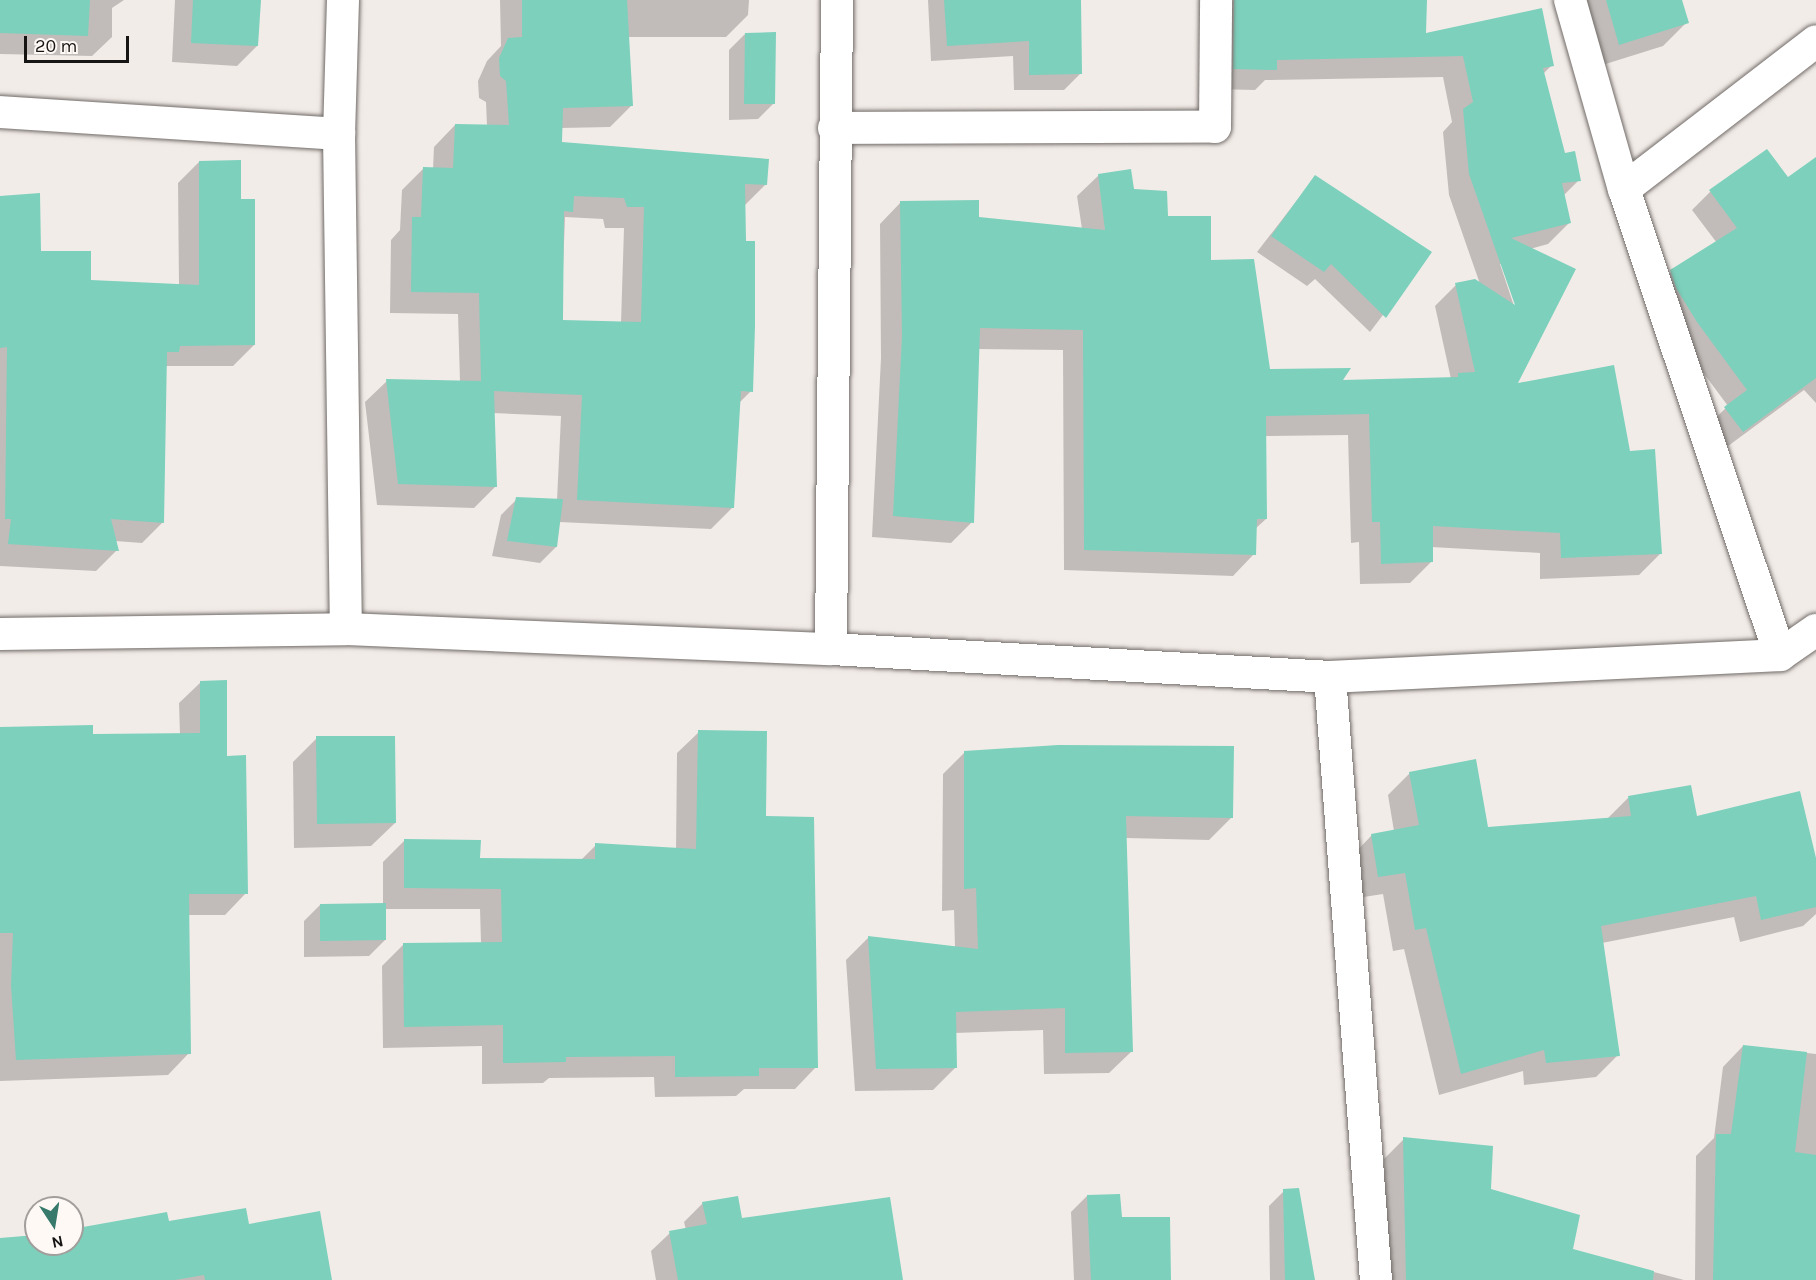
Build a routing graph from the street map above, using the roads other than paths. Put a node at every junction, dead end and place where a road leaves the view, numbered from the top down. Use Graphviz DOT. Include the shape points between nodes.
graph roads {
  1 [pos="343,0"];
  2 [pos="837,0"];
  3 [pos="1215,0"];
  4 [pos="1570,0"];
  5 [pos="1816,41"];
  6 [pos="0,112"];
  7 [pos="834,128"];
  8 [pos="339,134"];
  9 [pos="1624,189"];
  10 [pos="346,629"];
  11 [pos="1816,630"];
  12 [pos="0,634"];
  13 [pos="831,649"];
  14 [pos="1780,655"];
  15 [pos="1330,677"];
  16 [pos="1376,1280"];
  1 -- 8 [label="street"];
  2 -- 7 [label="street"];
  3 -- 7 [label="street" via="1215,127"];
  4 -- 9 [label="street"];
  5 -- 9 [label="street"];
  6 -- 8 [label="street"];
  7 -- 13 [label="street"];
  8 -- 10 [label="street"];
  9 -- 14 [label="street"];
  10 -- 12 [label="street"];
  10 -- 13 [label="street"];
  11 -- 14 [label="street"];
  13 -- 15 [label="street"];
  14 -- 15 [label="street"];
  15 -- 16 [label="street"];
}
